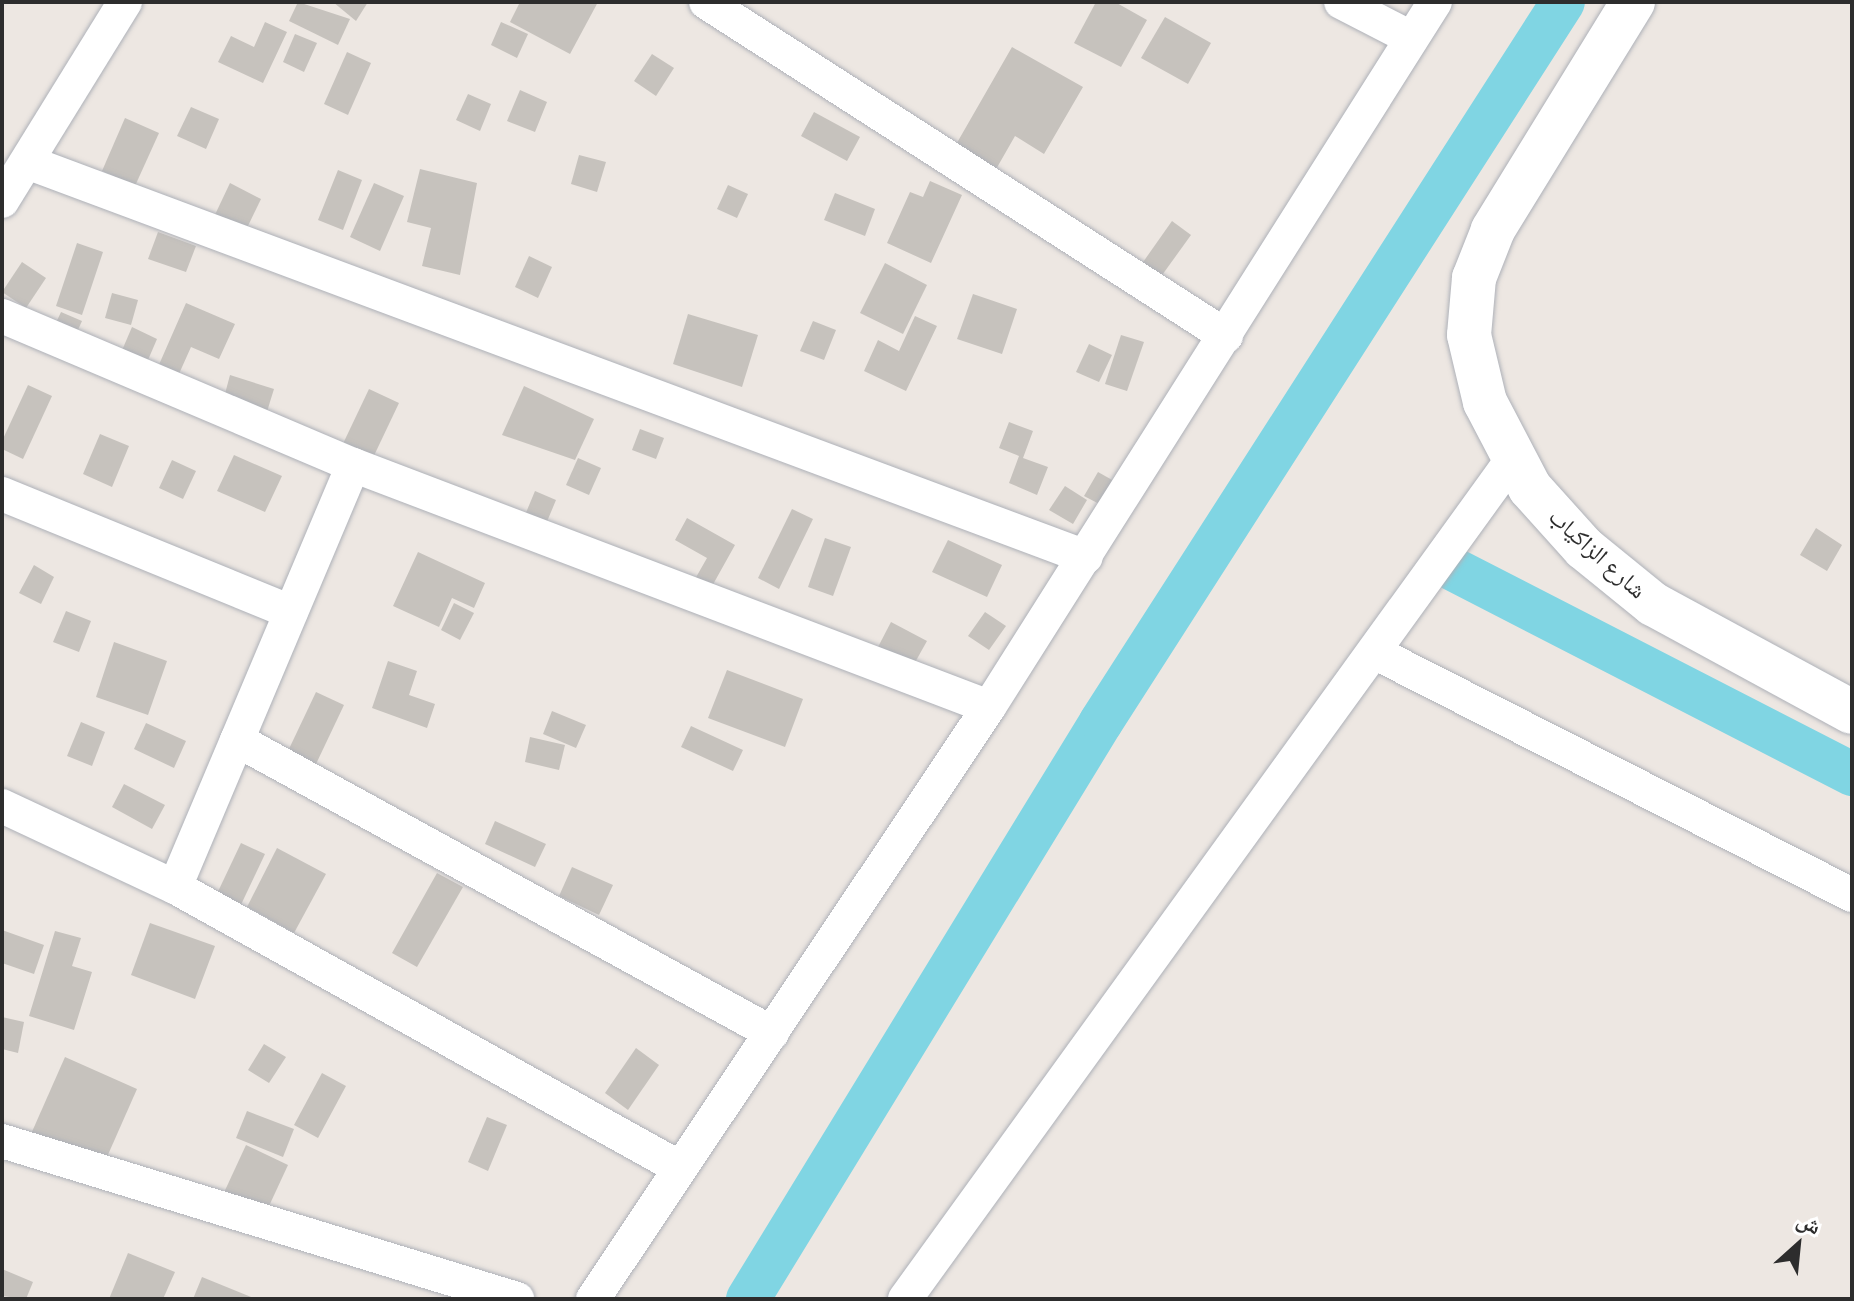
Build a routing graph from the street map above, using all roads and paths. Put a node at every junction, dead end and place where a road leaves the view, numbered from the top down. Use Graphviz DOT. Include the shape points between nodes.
graph roads {
  1 [pos="125,2"];
  2 [pos="706,2"];
  3 [pos="1341,2"];
  4 [pos="1435,2"];
  5 [pos="1633,2"];
  6 [pos="1411,38"];
  7 [pos="27,162"];
  8 [pos="2,201"];
  9 [pos="2,316"];
  10 [pos="1226,336"];
  11 [pos="1512,460"];
  12 [pos="353,465"];
  13 [pos="2,494"];
  14 [pos="1086,557"];
  15 [pos="291,612"];
  16 [pos="1374,652"];
  17 [pos="989,707"];
  18 [pos="1852,712"];
  19 [pos="237,740"];
  20 [pos="2,806"];
  21 [pos="175,887"];
  22 [pos="1852,895"];
  23 [pos="772,1033"];
  24 [pos="2,1141"];
  25 [pos="680,1168"];
  26 [pos="517,1299"];
  27 [pos="593,1299"];
  28 [pos="905,1299"];
  1 -- 7 [label="street"];
  2 -- 10 [label="street"];
  3 -- 6 [label="street"];
  4 -- 6 [label="street"];
  5 -- 11 [label="street, شارع الزاكياب" via="1493,230 1474,278 1469,335 1485,402"];
  6 -- 10 [label="street"];
  7 -- 8 [label="street"];
  7 -- 14 [label="street"];
  9 -- 12 [label="street"];
  10 -- 14 [label="street"];
  11 -- 16 [label="street"];
  11 -- 18 [label="street, شارع الزاكياب" via="1550,513 1653,604"];
  12 -- 15 [label="street"];
  12 -- 17 [label="street"];
  13 -- 15 [label="street"];
  14 -- 17 [label="street"];
  15 -- 19 [label="street"];
  16 -- 22 [label="street"];
  16 -- 28 [label="street"];
  17 -- 23 [label="street"];
  19 -- 21 [label="street"];
  19 -- 23 [label="street"];
  20 -- 21 [label="street"];
  21 -- 25 [label="street"];
  23 -- 25 [label="street"];
  24 -- 26 [label="street"];
  25 -- 27 [label="street"];
}
